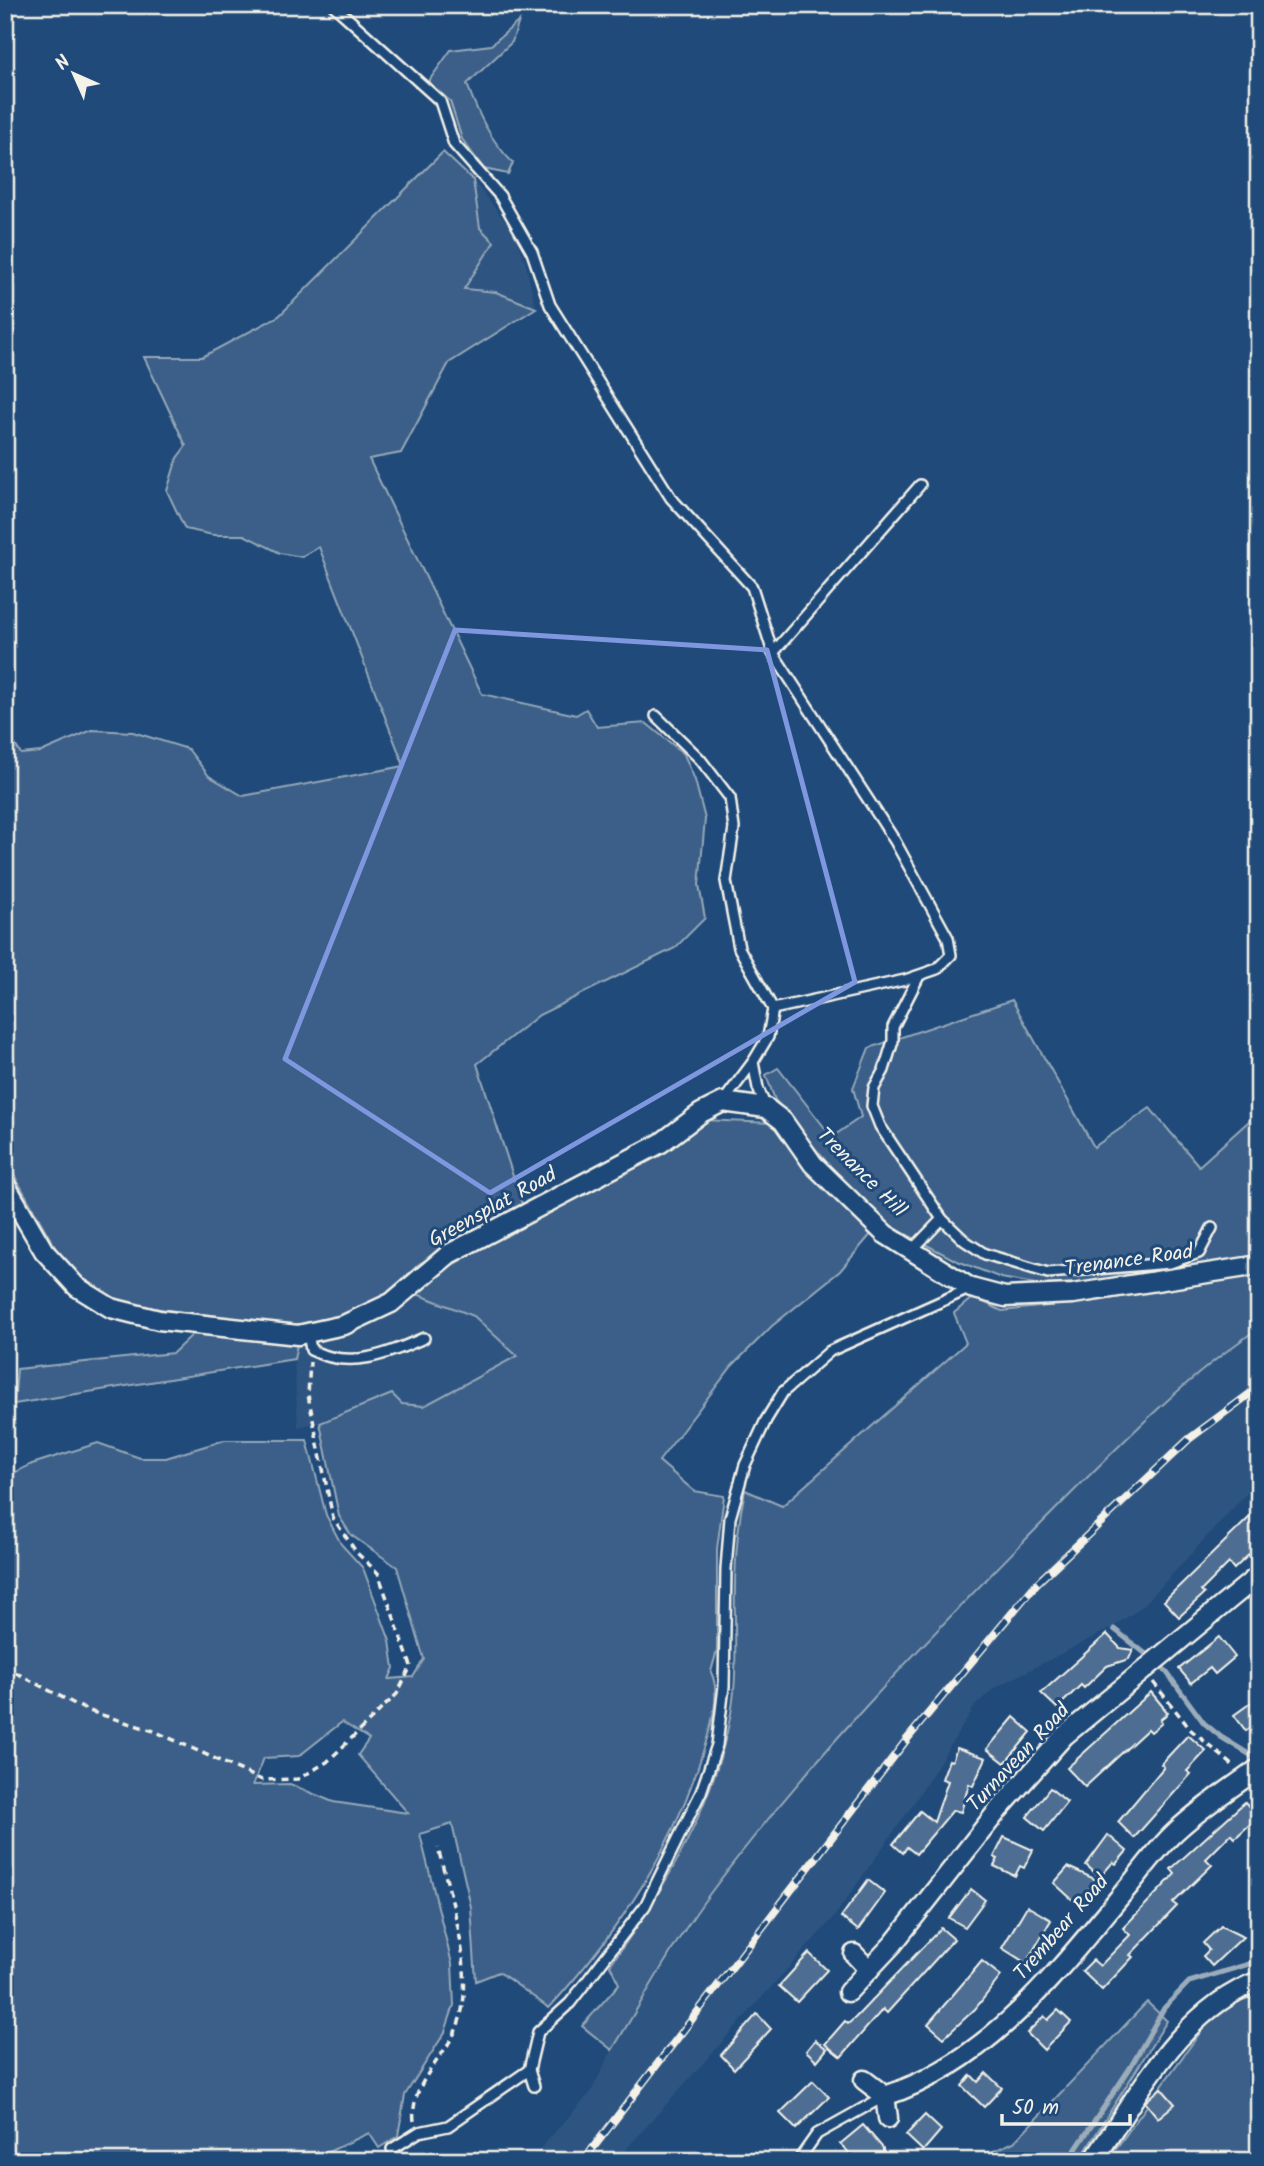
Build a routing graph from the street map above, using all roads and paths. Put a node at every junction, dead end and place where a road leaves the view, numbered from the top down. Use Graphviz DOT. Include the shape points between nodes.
graph roads {
  1 [pos="333,5"];
  2 [pos="920,485"];
  3 [pos="773,653"];
  4 [pos="656,716"];
  5 [pos="919,976"];
  6 [pos="773,1009"];
  7 [pos="754,1062"];
  8 [pos="723,1102"];
  9 [pos="766,1108"];
  10 [pos="5,1184"];
  11 [pos="942,1219"];
  12 [pos="1212,1228"];
  13 [pos="913,1249"];
  14 [pos="1259,1265"];
  15 [pos="971,1288"];
  16 [pos="1005,1297"];
  17 [pos="424,1338"];
  18 [pos="309,1341"];
  19 [pos="1259,1576"];
  20 [pos="5,1667"];
  21 [pos="1144,1671"];
  22 [pos="1225,1759"];
  23 [pos="1259,1768"];
  24 [pos="438,1848"];
  25 [pos="854,1954"];
  26 [pos="869,1970"];
  27 [pos="1259,1981"];
  28 [pos="849,1992"];
  29 [pos="529,2070"];
  30 [pos="864,2080"];
  31 [pos="534,2086"];
  32 [pos="885,2096"];
  33 [pos="888,2118"];
  34 [pos="419,2132"];
  35 [pos="392,2149"];
  36 [pos="798,2161"];
  37 [pos="1093,2161"];
  1 -- 3 [label="lane" via="440,101 454,144 499,196 532,251 550,305 671,498 752,587"];
  2 -- 3 [label="lane"];
  3 -- 5 [label="lane" via="895,841 948,938 951,956 937,969"];
  4 -- 6 [label="lane" via="700,759 730,798 734,828 726,881 739,948"];
  5 -- 6 [label="lane"];
  5 -- 11 [label="lane" via="893,1027 872,1106 880,1126"];
  6 -- 7 [label="lane" via="768,1037"];
  7 -- 8 [label="lane"];
  7 -- 9 [label="lane"];
  8 -- 9 [label="street"];
  8 -- 18 [label="street, Greensplat Road" via="661,1143 450,1254 391,1303"];
  9 -- 13 [label="street, Trenance Hill" via="783,1121 813,1164 885,1234"];
  10 -- 18 [label="street, Greensplat Road" via="44,1251 77,1287 111,1308 159,1320 298,1335"];
  11 -- 12 [label="lane" via="985,1254 1048,1273 1170,1262 1199,1253"];
  11 -- 13 [label="lane"];
  13 -- 15 [label="street, Trenance Hill"];
  14 -- 16 [label="street, Trenance Road" via="1073,1294"];
  15 -- 16 [label="street, Trenance Hill"];
  15 -- 29 [label="lane" via="830,1352 783,1392 765,1420 745,1465 730,1518 724,1686 717,1745 701,1792 645,1906 570,2003 538,2032"];
  17 -- 18 [label="lane" via="377,1358 324,1357"];
  18 -- 20 [label="path" via="308,1395 333,1518 378,1573 411,1666 397,1694 327,1762 298,1779 262,1780 154,1731 86,1710"];
  19 -- 21 [label="street, Turnavean Road"];
  21 -- 22 [label="path" via="1191,1730"];
  21 -- 26 [label="street, Turnavean Road" via="1064,1737 999,1808"];
  23 -- 32 [label="street, Trembear Road" via="1173,1833 1053,1977 1009,2022 966,2056"];
  24 -- 34 [label="path" via="460,1931 462,2003 455,2033 421,2085 413,2107"];
  25 -- 26 [label="street"];
  26 -- 28 [label="street, Turnavean Road"];
  27 -- 37 [label="street" via="1236,1989 1201,2016 1152,2075"];
  29 -- 31 [label="lane"];
  29 -- 34 [label="lane" via="448,2126"];
  30 -- 32 [label="street"];
  32 -- 33 [label="street"];
  32 -- 36 [label="lane" via="817,2134"];
  34 -- 35 [label="lane"];
}
